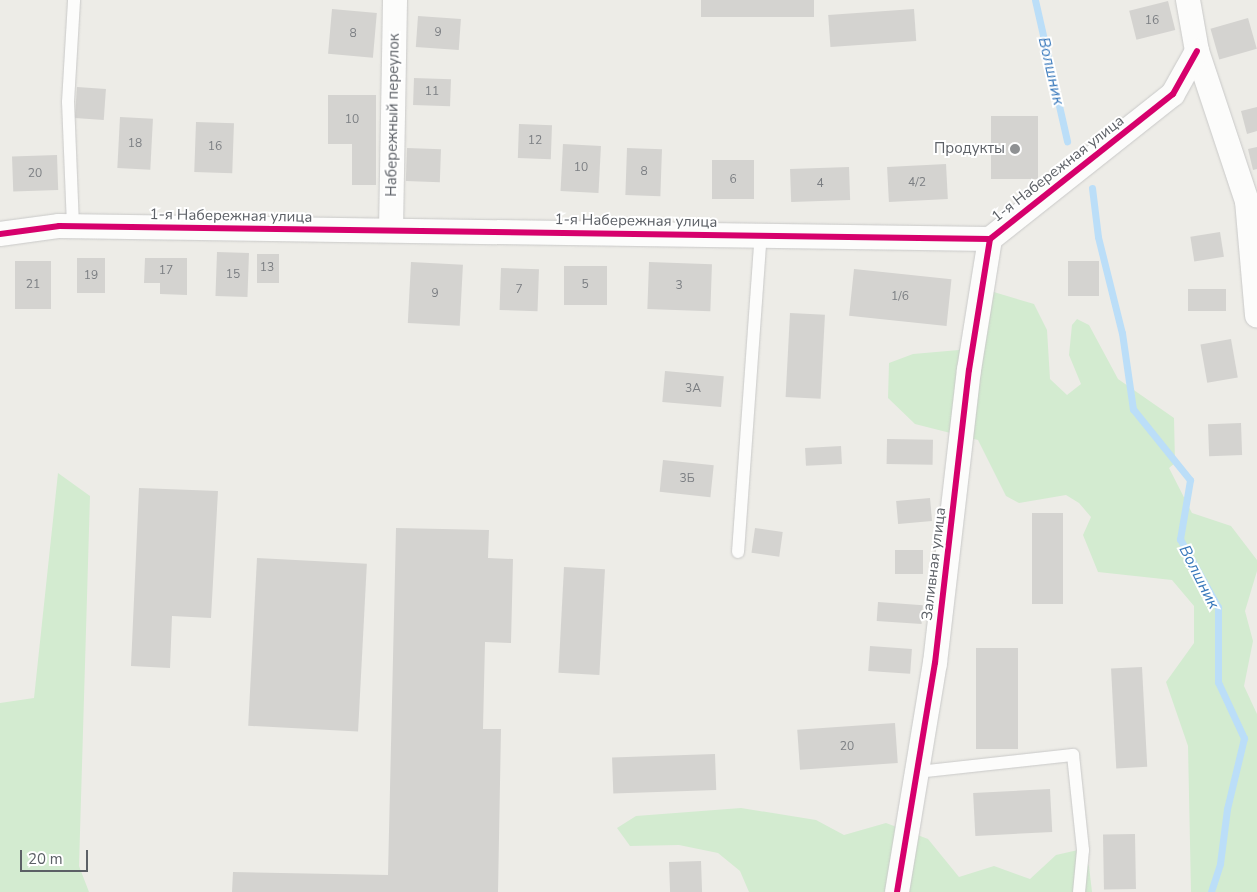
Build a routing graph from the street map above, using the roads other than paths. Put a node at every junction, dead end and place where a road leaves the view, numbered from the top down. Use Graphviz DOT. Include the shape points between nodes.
graph roads {
  1 [pos="74,0"];
  2 [pos="395,0"];
  3 [pos="1188,0"];
  4 [pos="1197,51"];
  5 [pos="73,226"];
  6 [pos="391,230"];
  7 [pos="0,234"];
  8 [pos="761,235"];
  9 [pos="990,238"];
  10 [pos="1257,316"];
  11 [pos="738,552"];
  12 [pos="918,772"];
  13 [pos="897,892"];
  14 [pos="1079,892"];
  1 -- 5 [label="lane" via="68,102"];
  2 -- 6 [label="street, Набережный переулок"];
  3 -- 4 [label="street"];
  4 -- 9 [label="street, 1-я Набережная улица" via="1173,94"];
  4 -- 10 [label="street" via="1247,201"];
  5 -- 6 [label="street, 1-я Набережная улица"];
  5 -- 7 [label="street, 1-я Набережная улица"];
  6 -- 8 [label="street, 1-я Набережная улица"];
  8 -- 9 [label="street, 1-я Набережная улица"];
  8 -- 11 [label="lane"];
  9 -- 12 [label="street, Заливная улица" via="969,370 936,653"];
  12 -- 13 [label="street, Заливная улица"];
  12 -- 14 [label="lane" via="1073,755 1083,850"];
}
